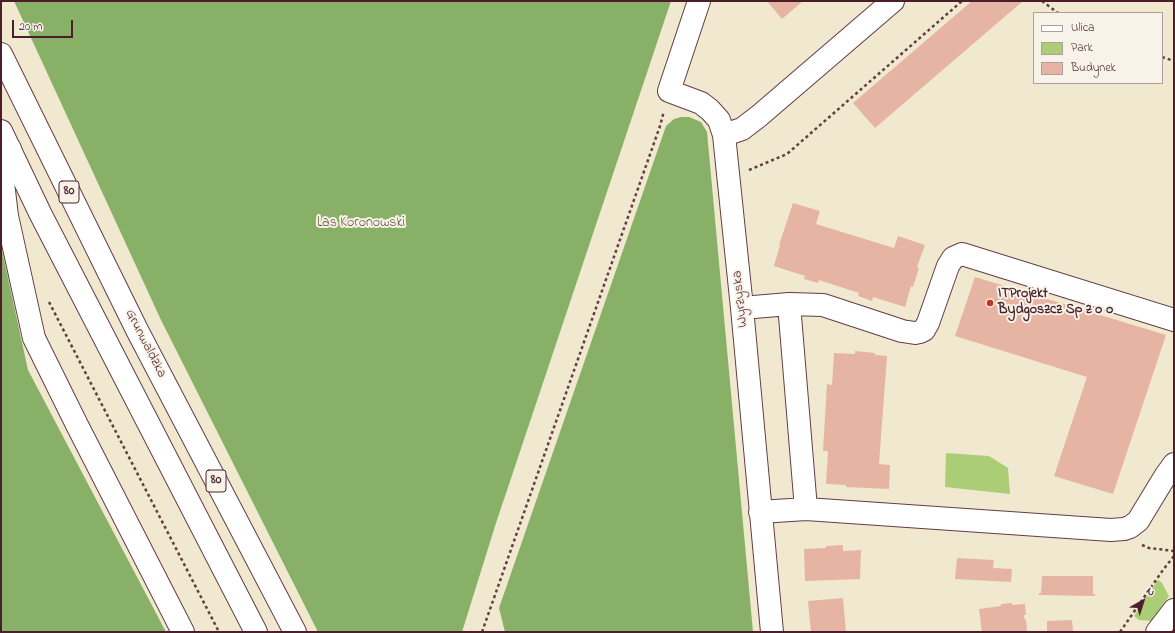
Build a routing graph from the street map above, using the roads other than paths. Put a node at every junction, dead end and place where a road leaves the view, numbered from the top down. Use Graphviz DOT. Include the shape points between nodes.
graph roads {
  1 [pos="699,1"];
  2 [pos="892,1"];
  3 [pos="1,54"];
  4 [pos="724,135"];
  5 [pos="6,140"];
  6 [pos="789,304"];
  7 [pos="742,308"];
  8 [pos="1174,320"];
  9 [pos="1174,464"];
  10 [pos="806,509"];
  11 [pos="760,512"];
  12 [pos="1174,610"];
  13 [pos="183,632"];
  14 [pos="256,632"];
  15 [pos="294,632"];
  16 [pos="772,632"];
  17 [pos="1158,632"];
  1 -- 4 [label="main road, Wyrzyska" via="669,91 701,103 710,110 718,120"];
  2 -- 4 [label="main road" via="759,116 742,129"];
  3 -- 15 [label="main road, Grunwaldzka / 80" via="141,337"];
  4 -- 7 [label="main road, Wyrzyska"];
  5 -- 13 [label="main road" via="2,174 7,216 34,338"];
  5 -- 14 [label="main road, 80" via="43,220"];
  6 -- 7 [label="main road"];
  6 -- 8 [label="main road" via="823,305 902,331 920,332 926,326 949,263 955,256 962,254"];
  6 -- 10 [label="main road"];
  7 -- 11 [label="main road, Wyrzyska"];
  9 -- 10 [label="main road" via="1138,521 1130,528 1124,529"];
  10 -- 11 [label="main road"];
  11 -- 16 [label="main road, Wyrzyska"];
  12 -- 17 [label="main road"];
}
